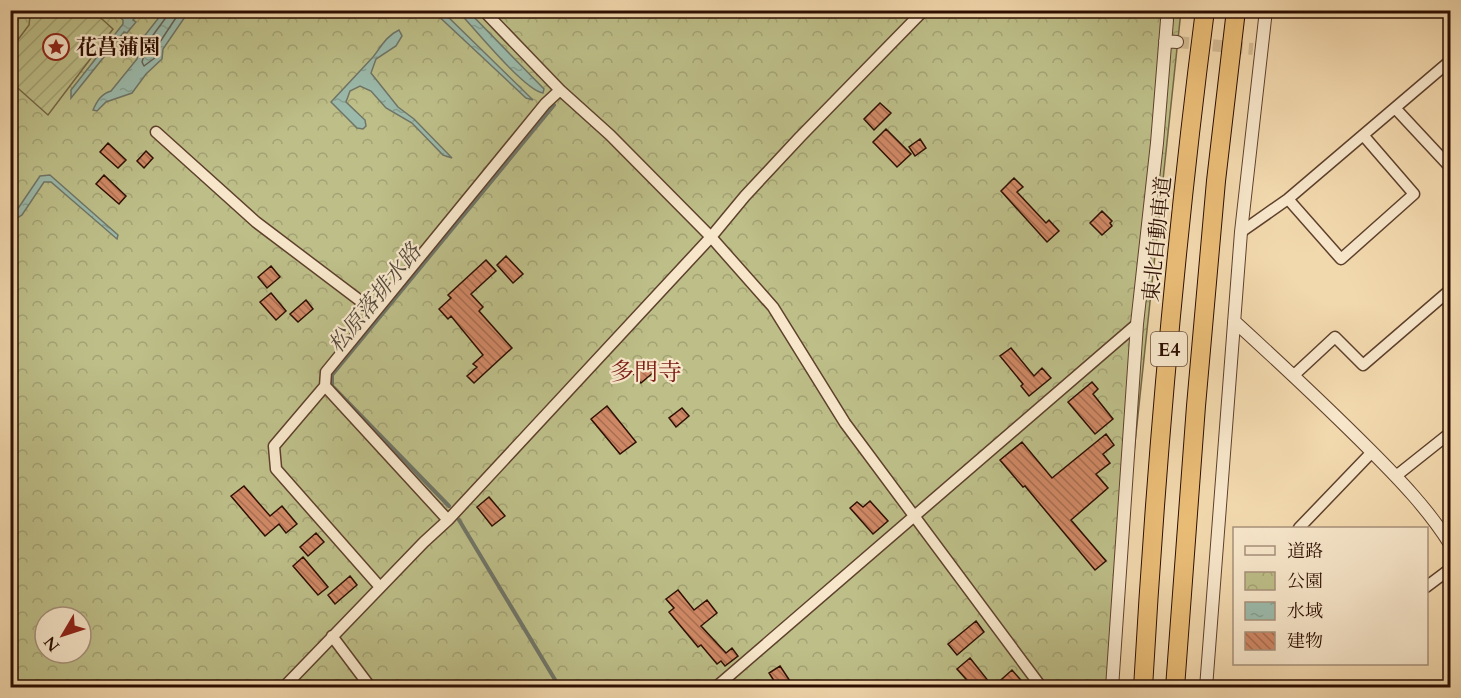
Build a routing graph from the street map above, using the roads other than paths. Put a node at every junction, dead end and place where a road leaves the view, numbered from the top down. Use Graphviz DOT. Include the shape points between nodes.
graph roads {
  1 [pos="483,10"];
  2 [pos="924,10"];
  3 [pos="1205,10"];
  4 [pos="1236,10"];
  5 [pos="1266,10"];
  6 [pos="1168,15"];
  7 [pos="1450,61"];
  8 [pos="560,90"];
  9 [pos="1395,108"];
  10 [pos="156,132"];
  11 [pos="1363,135"];
  12 [pos="1450,167"];
  13 [pos="1287,199"];
  14 [pos="1241,232"];
  15 [pos="711,237"];
  16 [pos="1450,290"];
  17 [pos="375,312"];
  18 [pos="1234,321"];
  19 [pos="1137,324"];
  20 [pos="1293,376"];
  21 [pos="325,386"];
  22 [pos="1450,433"];
  23 [pos="1372,452"];
  24 [pos="1396,476"];
  25 [pos="915,516"];
  26 [pos="448,520"];
  27 [pos="1300,527"];
  28 [pos="1450,544"];
  29 [pos="1450,569"];
  30 [pos="380,586"];
  31 [pos="1428,586"];
  32 [pos="333,636"];
  33 [pos="283,687"];
  34 [pos="371,687"];
  35 [pos="715,687"];
  36 [pos="1042,687"];
  37 [pos="1112,687"];
  38 [pos="1143,687"];
  39 [pos="1175,687"];
  40 [pos="1206,687"];
  1 -- 8 [label="street"];
  2 -- 15 [label="street" via="776,162"];
  3 -- 38 [label="highway, 東北自動車道 / E4" via="1164,402"];
  4 -- 39 [label="highway, E4" via="1215,193"];
  5 -- 14 [label="street" via="1257,49"];
  6 -- 19 [label="street" via="1171,41"];
  7 -- 9 [label="street"];
  8 -- 15 [label="street"];
  8 -- 17 [label="street"];
  9 -- 11 [label="street"];
  9 -- 12 [label="street"];
  10 -- 17 [label="street" via="256,222"];
  11 -- 13 [label="street"];
  11 -- 13 [label="street" via="1414,194 1341,259"];
  13 -- 14 [label="street"];
  14 -- 18 [label="street"];
  15 -- 25 [label="street" via="773,307 845,423"];
  15 -- 26 [label="street"];
  16 -- 20 [label="street" via="1363,365 1335,337"];
  17 -- 21 [label="street" via="326,372"];
  18 -- 20 [label="street"];
  18 -- 40 [label="street"];
  19 -- 25 [label="street"];
  19 -- 37 [label="street"];
  20 -- 23 [label="street"];
  21 -- 26 [label="street"];
  21 -- 30 [label="street" via="274,446 276,469"];
  22 -- 24 [label="street"];
  23 -- 24 [label="street"];
  23 -- 27 [label="street"];
  24 -- 28 [label="street"];
  25 -- 35 [label="street"];
  25 -- 36 [label="street"];
  26 -- 30 [label="street"];
  29 -- 31 [label="street"];
  30 -- 32 [label="street"];
  32 -- 33 [label="street"];
  32 -- 34 [label="street"];
}
